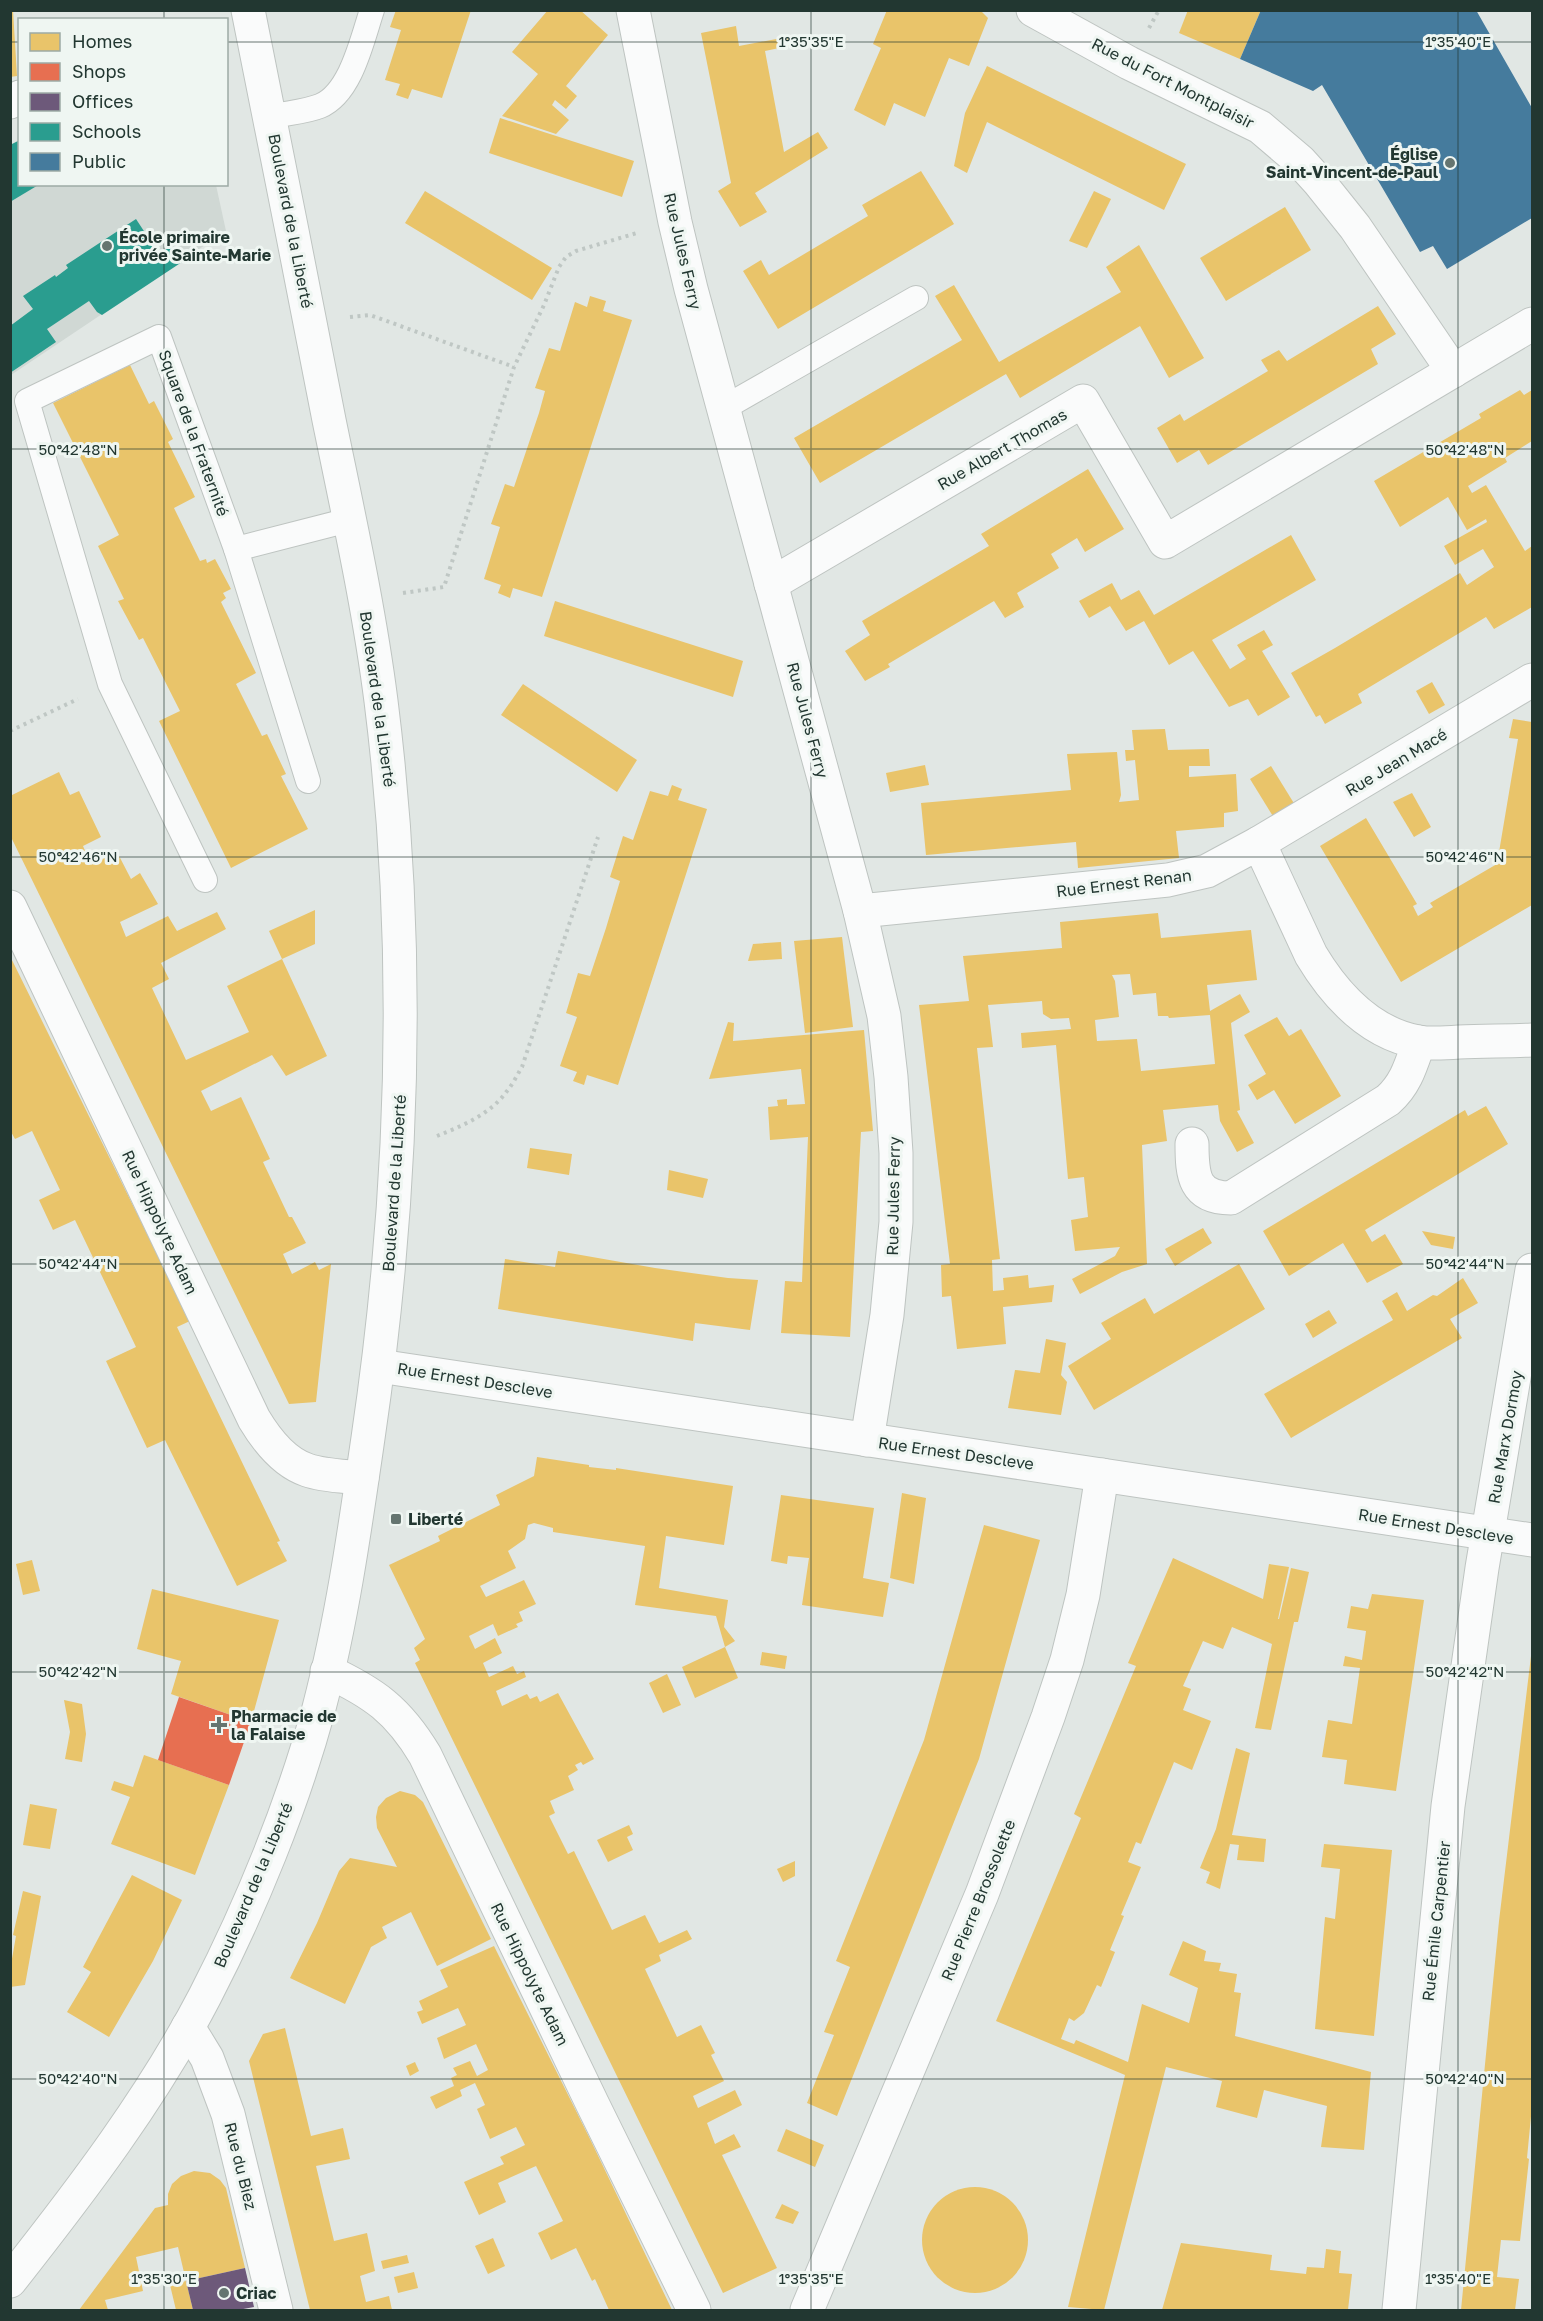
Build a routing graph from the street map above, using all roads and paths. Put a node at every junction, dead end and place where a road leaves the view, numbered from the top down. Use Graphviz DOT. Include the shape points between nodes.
graph roads {
  1 [pos="248,10"];
  2 [pos="372,10"];
  3 [pos="633,10"];
  4 [pos="1033,10"];
  5 [pos="270,117"];
  6 [pos="675,222"];
  7 [pos="916,298"];
  8 [pos="310,323"];
  9 [pos="1533,324"];
  10 [pos="514,367"];
  11 [pos="1453,371"];
  12 [pos="722,408"];
  13 [pos="350,520"];
  14 [pos="236,549"];
  15 [pos="771,584"];
  16 [pos="364,598"];
  17 [pos="1533,680"];
  18 [pos="110,684"];
  19 [pos="10,731"];
  20 [pos="308,781"];
  21 [pos="598,837"];
  22 [pos="1259,843"];
  23 [pos="205,880"];
  24 [pos="10,907"];
  25 [pos="860,911"];
  26 [pos="1533,1040"];
  27 [pos="1419,1042"];
  28 [pos="1192,1144"];
  29 [pos="397,1153"];
  30 [pos="1533,1270"];
  31 [pos="379,1366"];
  32 [pos="867,1440"];
  33 [pos="1102,1475"];
  34 [pos="362,1478"];
  35 [pos="1488,1534"];
  36 [pos="1533,1540"];
  37 [pos="327,1671"];
  38 [pos="188,2027"];
  39 [pos="10,2282"];
  40 [pos="276,2310"];
  41 [pos="694,2310"];
  42 [pos="807,2310"];
  43 [pos="1399,2310"];
  1 -- 5 [label="street, Boulevard de la Liberté"];
  2 -- 5 [label="lane" via="341,90 319,106"];
  3 -- 6 [label="street, Rue Jules Ferry"];
  4 -- 11 [label="street, Rue du Fort Montplaisir" via="1129,63 1260,127 1300,161 1355,227"];
  5 -- 8 [label="street, Boulevard de la Liberté"];
  6 -- 10 [label="path" via="566,257"];
  6 -- 12 [label="street, Rue Jules Ferry"];
  7 -- 12 [label="lane"];
  8 -- 10 [label="path" via="370,315"];
  8 -- 13 [label="street, Boulevard de la Liberté"];
  9 -- 11 [label="street"];
  10 -- 16 [label="path" via="444,587"];
  11 -- 15 [label="street, Rue Albert Thomas" via="1165,542 1083,401"];
  12 -- 15 [label="street, Rue Jules Ferry"];
  13 -- 14 [label="lane"];
  13 -- 16 [label="street, Boulevard de la Liberté"];
  14 -- 18 [label="lane, Square de la Fraternité" via="159,337 27,401"];
  14 -- 20 [label="lane, Square de la Fraternité"];
  15 -- 25 [label="street, Rue Jules Ferry"];
  16 -- 29 [label="street, Boulevard de la Liberté" via="382,705 397,875 401,1011"];
  17 -- 22 [label="street, Rue Jean Macé"];
  18 -- 19 [label="path"];
  18 -- 23 [label="lane, Square de la Fraternité"];
  21 -- 29 [label="path" via="522,1067 506,1093 468,1123"];
  22 -- 25 [label="street, Rue Ernest Renan" via="1207,871 1168,880"];
  22 -- 27 [label="street" via="1311,955 1335,990 1382,1030"];
  24 -- 34 [label="street, Rue Hippolyte Adam" via="264,1436 306,1470"];
  25 -- 32 [label="street, Rue Jules Ferry" via="889,1047 896,1171 891,1285"];
  26 -- 27 [label="street"];
  27 -- 28 [label="street" via="1407,1078 1388,1100 1231,1198 1211,1196 1198,1185"];
  29 -- 31 [label="street, Boulevard de la Liberté"];
  30 -- 35 [label="street, Rue Marx Dormoy"];
  31 -- 32 [label="street, Rue Ernest Descleve"];
  31 -- 34 [label="street, Boulevard de la Liberté"];
  32 -- 33 [label="street, Rue Ernest Descleve"];
  33 -- 35 [label="street, Rue Ernest Descleve"];
  33 -- 42 [label="street, Rue Pierre Brossolette" via="1083,1595 1048,1717 985,1886"];
  34 -- 37 [label="street, Boulevard de la Liberté"];
  35 -- 36 [label="street, Rue Ernest Descleve"];
  35 -- 43 [label="street, Rue Émile Carpentier" via="1448,1806"];
  37 -- 38 [label="street, Boulevard de la Liberté" via="310,1737 266,1863"];
  37 -- 41 [label="street, Rue Hippolyte Adam" via="385,1704 401,1719 425,1755"];
  38 -- 39 [label="street, Boulevard de la Liberté" via="131,2119"];
  38 -- 40 [label="street, Rue du Biez" via="207,2058 228,2114"];
}
